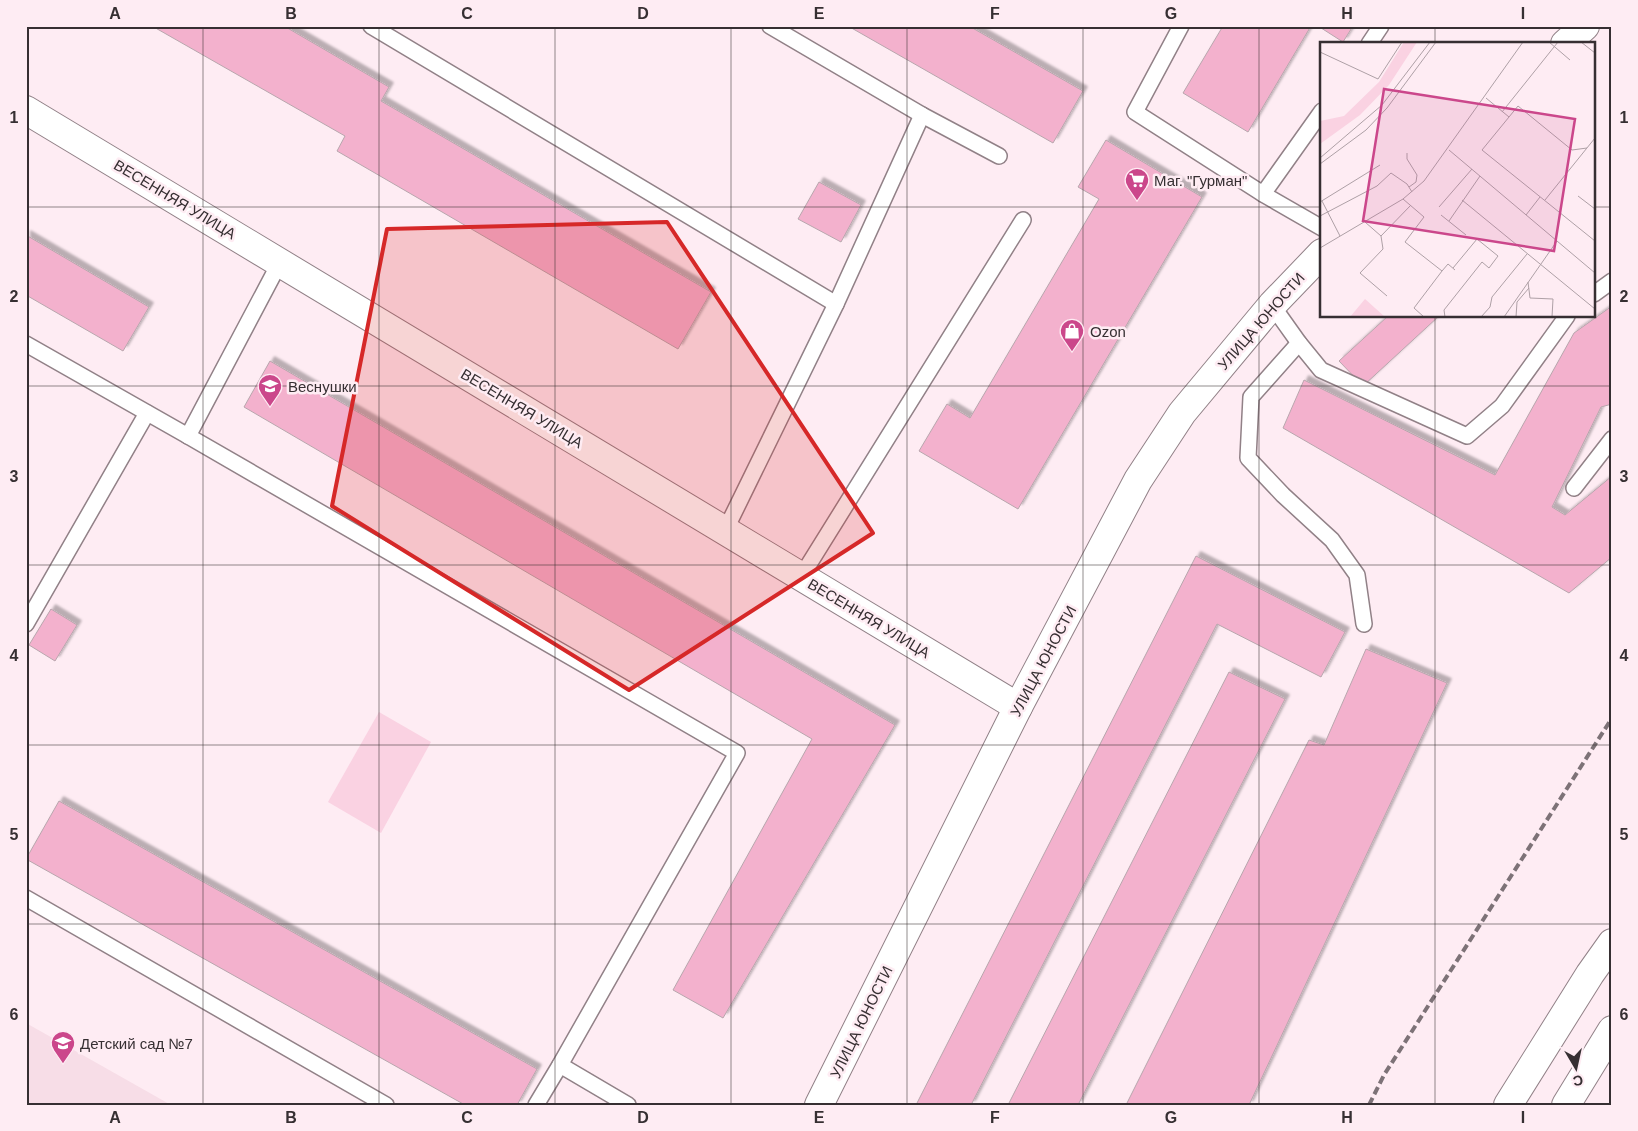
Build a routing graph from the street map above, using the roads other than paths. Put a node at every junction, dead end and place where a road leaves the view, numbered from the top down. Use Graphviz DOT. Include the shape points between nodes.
graph roads {
  1 [pos="371,26"];
  2 [pos="770,26"];
  3 [pos="1181,26"];
  4 [pos="1381,26"];
  5 [pos="1586,26"];
  6 [pos="1370,42"];
  7 [pos="1567,42"];
  8 [pos="26,110"];
  9 [pos="1320,114"];
  10 [pos="922,115"];
  11 [pos="999,156"];
  12 [pos="1263,194"];
  13 [pos="1023,220"];
  14 [pos="1320,227"];
  15 [pos="1320,254"];
  16 [pos="280,262"];
  17 [pos="1612,281"];
  18 [pos="1596,293"];
  19 [pos="836,304"];
  20 [pos="1272,305"];
  21 [pos="1567,318"];
  22 [pos="1299,343"];
  23 [pos="26,344"];
  24 [pos="147,413"];
  25 [pos="188,436"];
  26 [pos="1612,439"];
  27 [pos="1574,488"];
  28 [pos="725,531"];
  29 [pos="801,577"];
  30 [pos="26,624"];
  31 [pos="1364,624"];
  32 [pos="1018,707"];
  33 [pos="26,898"];
  34 [pos="1612,943"];
  35 [pos="1612,1030"];
  36 [pos="560,1065"];
  37 [pos="622,1103"];
  38 [pos="386,1105"];
  39 [pos="536,1105"];
  40 [pos="820,1105"];
  41 [pos="1508,1105"];
  42 [pos="1566,1105"];
  1 -- 19 [label="lane"];
  2 -- 10 [label="lane"];
  3 -- 12 [label="lane" via="1135,112"];
  4 -- 6 [label="lane"];
  5 -- 7 [label="street"];
  8 -- 16 [label="street, ВЕСЕННЯЯ УЛИЦА"];
  9 -- 12 [label="lane"];
  10 -- 11 [label="lane"];
  10 -- 19 [label="lane"];
  12 -- 14 [label="lane"];
  13 -- 29 [label="lane"];
  15 -- 20 [label="street, УЛИЦА ЮНОСТИ"];
  16 -- 25 [label="lane"];
  16 -- 28 [label="street, ВЕСЕННЯЯ УЛИЦА"];
  17 -- 18 [label="lane"];
  19 -- 28 [label="lane"];
  20 -- 22 [label="lane"];
  20 -- 32 [label="street, УЛИЦА ЮНОСТИ" via="1182,413 1138,480"];
  21 -- 22 [label="lane" via="1502,406 1467,436 1321,370"];
  22 -- 31 [label="lane" via="1251,397 1248,458 1332,540 1357,575"];
  23 -- 24 [label="lane"];
  24 -- 25 [label="lane"];
  24 -- 30 [label="lane"];
  25 -- 36 [label="lane" via="737,753"];
  26 -- 27 [label="lane"];
  28 -- 29 [label="street, ВЕСЕННЯЯ УЛИЦА"];
  29 -- 32 [label="street, ВЕСЕННЯЯ УЛИЦА"];
  32 -- 40 [label="street, УЛИЦА ЮНОСТИ"];
  33 -- 38 [label="lane"];
  34 -- 41 [label="street"];
  35 -- 42 [label="street"];
  36 -- 37 [label="lane"];
  36 -- 39 [label="lane"];
}
